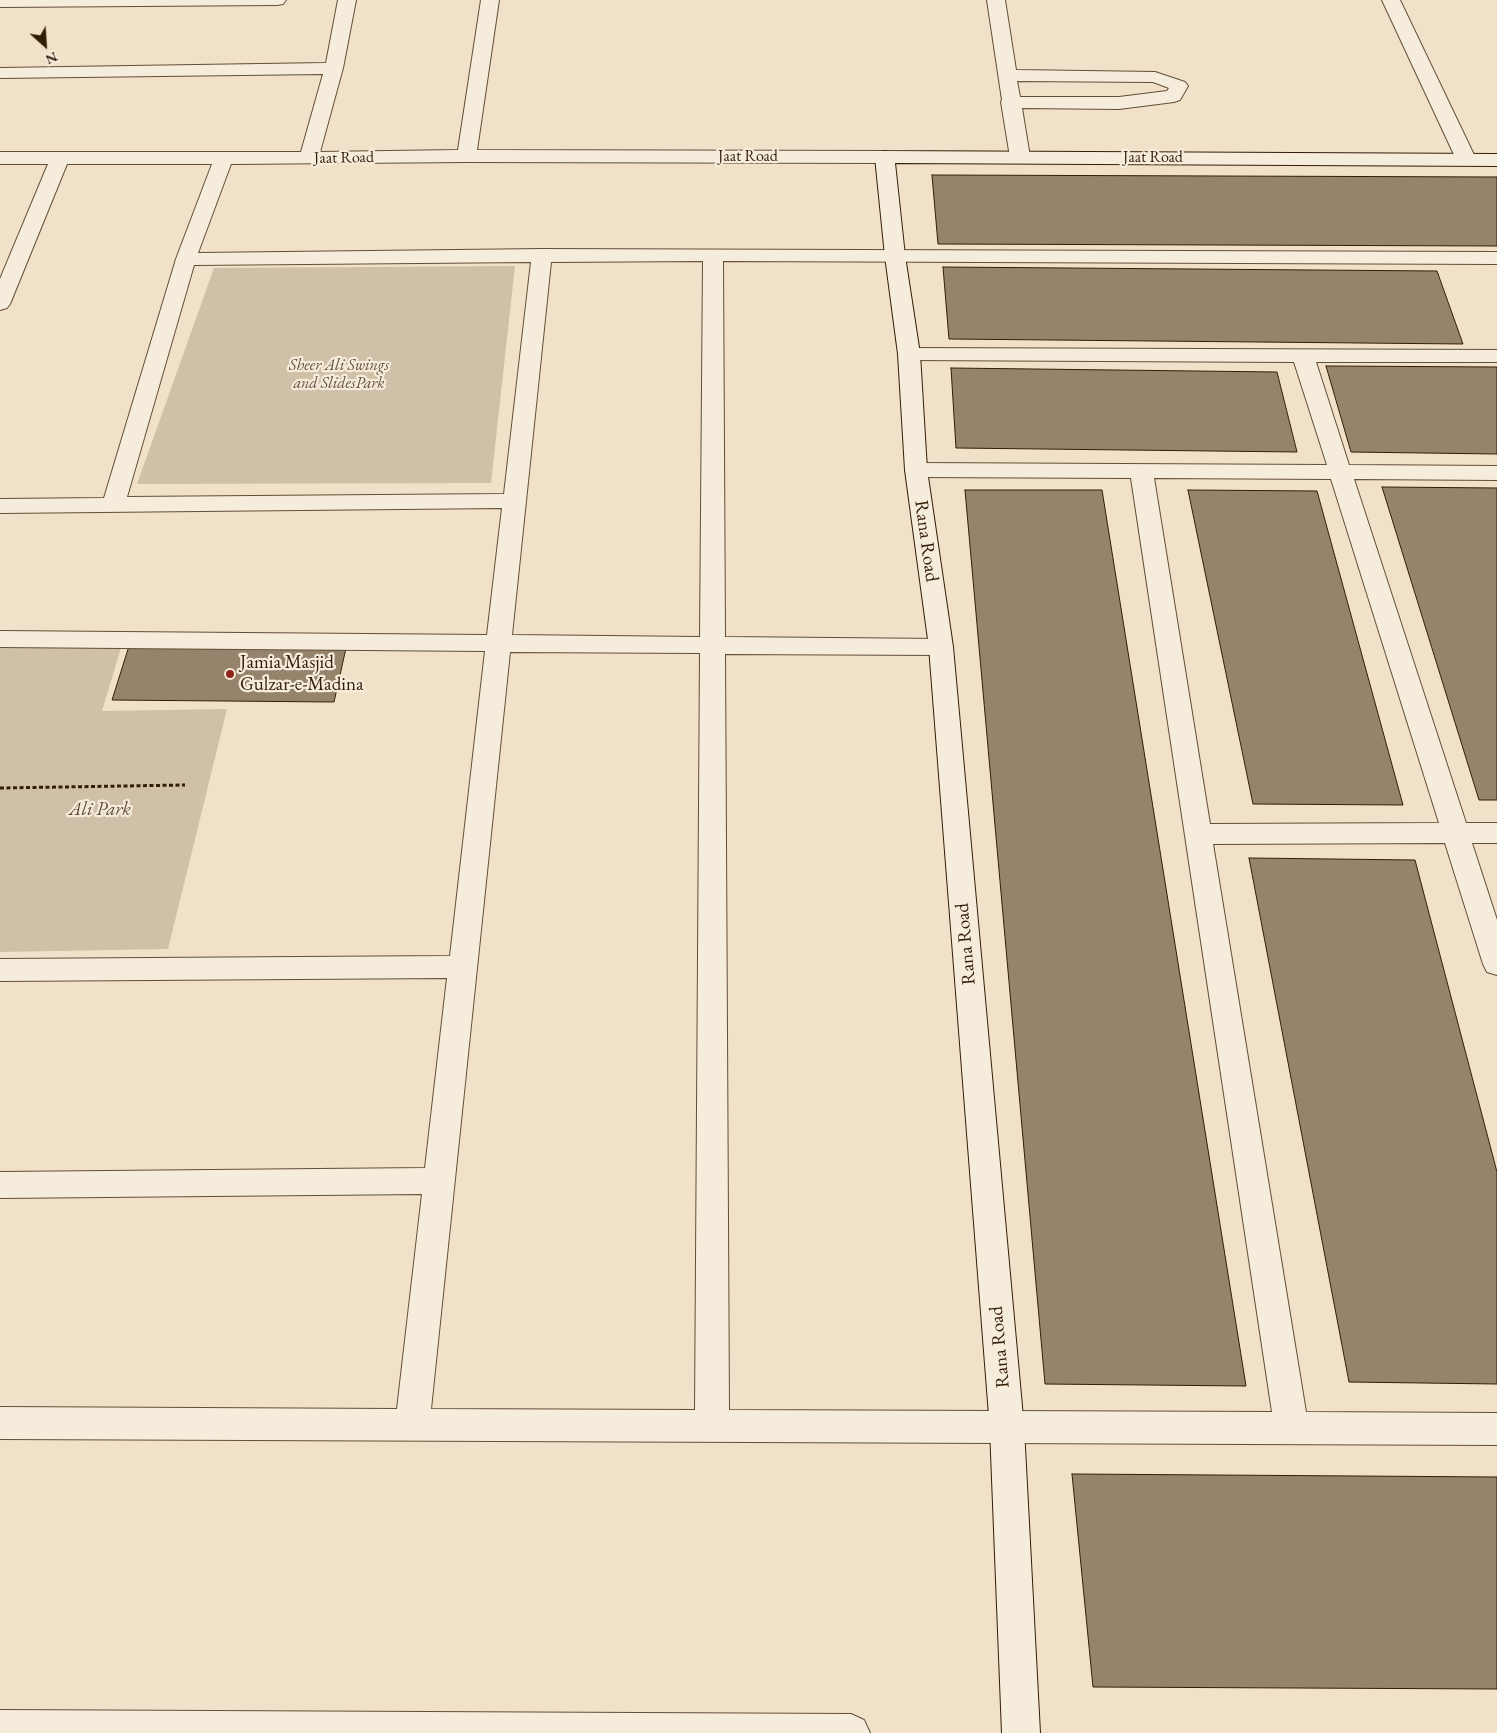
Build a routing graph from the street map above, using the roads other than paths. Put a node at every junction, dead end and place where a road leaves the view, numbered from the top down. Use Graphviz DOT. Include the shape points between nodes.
graph roads {
  1 [pos="277,0"];
  2 [pos="347,0"];
  3 [pos="490,0"];
  4 [pos="996,0"];
  5 [pos="1391,0"];
  6 [pos="66,1"];
  7 [pos="0,2"];
  8 [pos="334,68"];
  9 [pos="0,73"];
  10 [pos="1006,75"];
  11 [pos="1010,102"];
  12 [pos="467,156"];
  13 [pos="885,157"];
  14 [pos="1020,157"];
  15 [pos="0,158"];
  16 [pos="60,158"];
  17 [pos="224,158"];
  18 [pos="308,158"];
  19 [pos="1466,159"];
  20 [pos="1497,160"];
  21 [pos="542,255"];
  22 [pos="713,255"];
  23 [pos="895,256"];
  24 [pos="186,258"];
  25 [pos="1497,258"];
  26 [pos="0,304"];
  27 [pos="909,354"];
  28 [pos="1303,355"];
  29 [pos="1497,356"];
  30 [pos="916,470"];
  31 [pos="1141,470"];
  32 [pos="1340,472"];
  33 [pos="1497,473"];
  34 [pos="515,501"];
  35 [pos="114,505"];
  36 [pos="0,506"];
  37 [pos="0,638"];
  38 [pos="499,643"];
  39 [pos="713,645"];
  40 [pos="941,647"];
  41 [pos="1455,833"];
  42 [pos="1497,833"];
  43 [pos="1198,834"];
  44 [pos="1497,964"];
  45 [pos="463,967"];
  46 [pos="0,970"];
  47 [pos="439,1181"];
  48 [pos="0,1185"];
  49 [pos="0,1423"];
  50 [pos="412,1425"];
  51 [pos="712,1426"];
  52 [pos="1007,1428"];
  53 [pos="1291,1428"];
  54 [pos="1497,1429"];
  55 [pos="0,1729"];
  56 [pos="851,1733"];
  57 [pos="1022,1733"];
  1 -- 6 [label="street"];
  2 -- 8 [label="street"];
  3 -- 12 [label="street"];
  4 -- 10 [label="street"];
  5 -- 19 [label="street"];
  6 -- 7 [label="street"];
  8 -- 9 [label="street"];
  8 -- 18 [label="street"];
  10 -- 11 [label="street"];
  10 -- 11 [label="street" via="1155,77 1179,86 1174,96 1119,103"];
  11 -- 14 [label="street"];
  12 -- 13 [label="street, Jaat Road"];
  12 -- 18 [label="street, Jaat Road"];
  13 -- 14 [label="street, Jaat Road"];
  13 -- 23 [label="street, Rana Road"];
  14 -- 19 [label="street, Jaat Road"];
  15 -- 16 [label="street, Jaat Road"];
  16 -- 17 [label="street, Jaat Road"];
  16 -- 26 [label="street"];
  17 -- 18 [label="street, Jaat Road"];
  17 -- 24 [label="street"];
  19 -- 20 [label="street, Jaat Road"];
  21 -- 22 [label="street"];
  21 -- 24 [label="street"];
  21 -- 34 [label="street"];
  22 -- 23 [label="street"];
  22 -- 39 [label="street"];
  23 -- 25 [label="street"];
  23 -- 27 [label="street, Rana Road"];
  24 -- 35 [label="street"];
  27 -- 28 [label="street"];
  27 -- 30 [label="street, Rana Road"];
  28 -- 29 [label="street"];
  28 -- 32 [label="street"];
  30 -- 31 [label="street"];
  30 -- 40 [label="street, Rana Road"];
  31 -- 32 [label="street"];
  31 -- 43 [label="street"];
  32 -- 33 [label="street"];
  32 -- 41 [label="street"];
  34 -- 35 [label="street"];
  34 -- 38 [label="street"];
  35 -- 36 [label="street"];
  37 -- 38 [label="street"];
  38 -- 39 [label="street"];
  38 -- 45 [label="street"];
  39 -- 40 [label="street"];
  39 -- 51 [label="street"];
  40 -- 52 [label="street, Rana Road"];
  41 -- 42 [label="street"];
  41 -- 43 [label="street"];
  41 -- 44 [label="street"];
  43 -- 53 [label="street"];
  45 -- 46 [label="street"];
  45 -- 47 [label="street"];
  47 -- 48 [label="street"];
  47 -- 50 [label="street"];
  49 -- 50 [label="street"];
  50 -- 51 [label="street"];
  51 -- 52 [label="street"];
  52 -- 53 [label="street"];
  52 -- 57 [label="street, Rana Road"];
  53 -- 54 [label="street"];
  55 -- 56 [label="street"];
}
